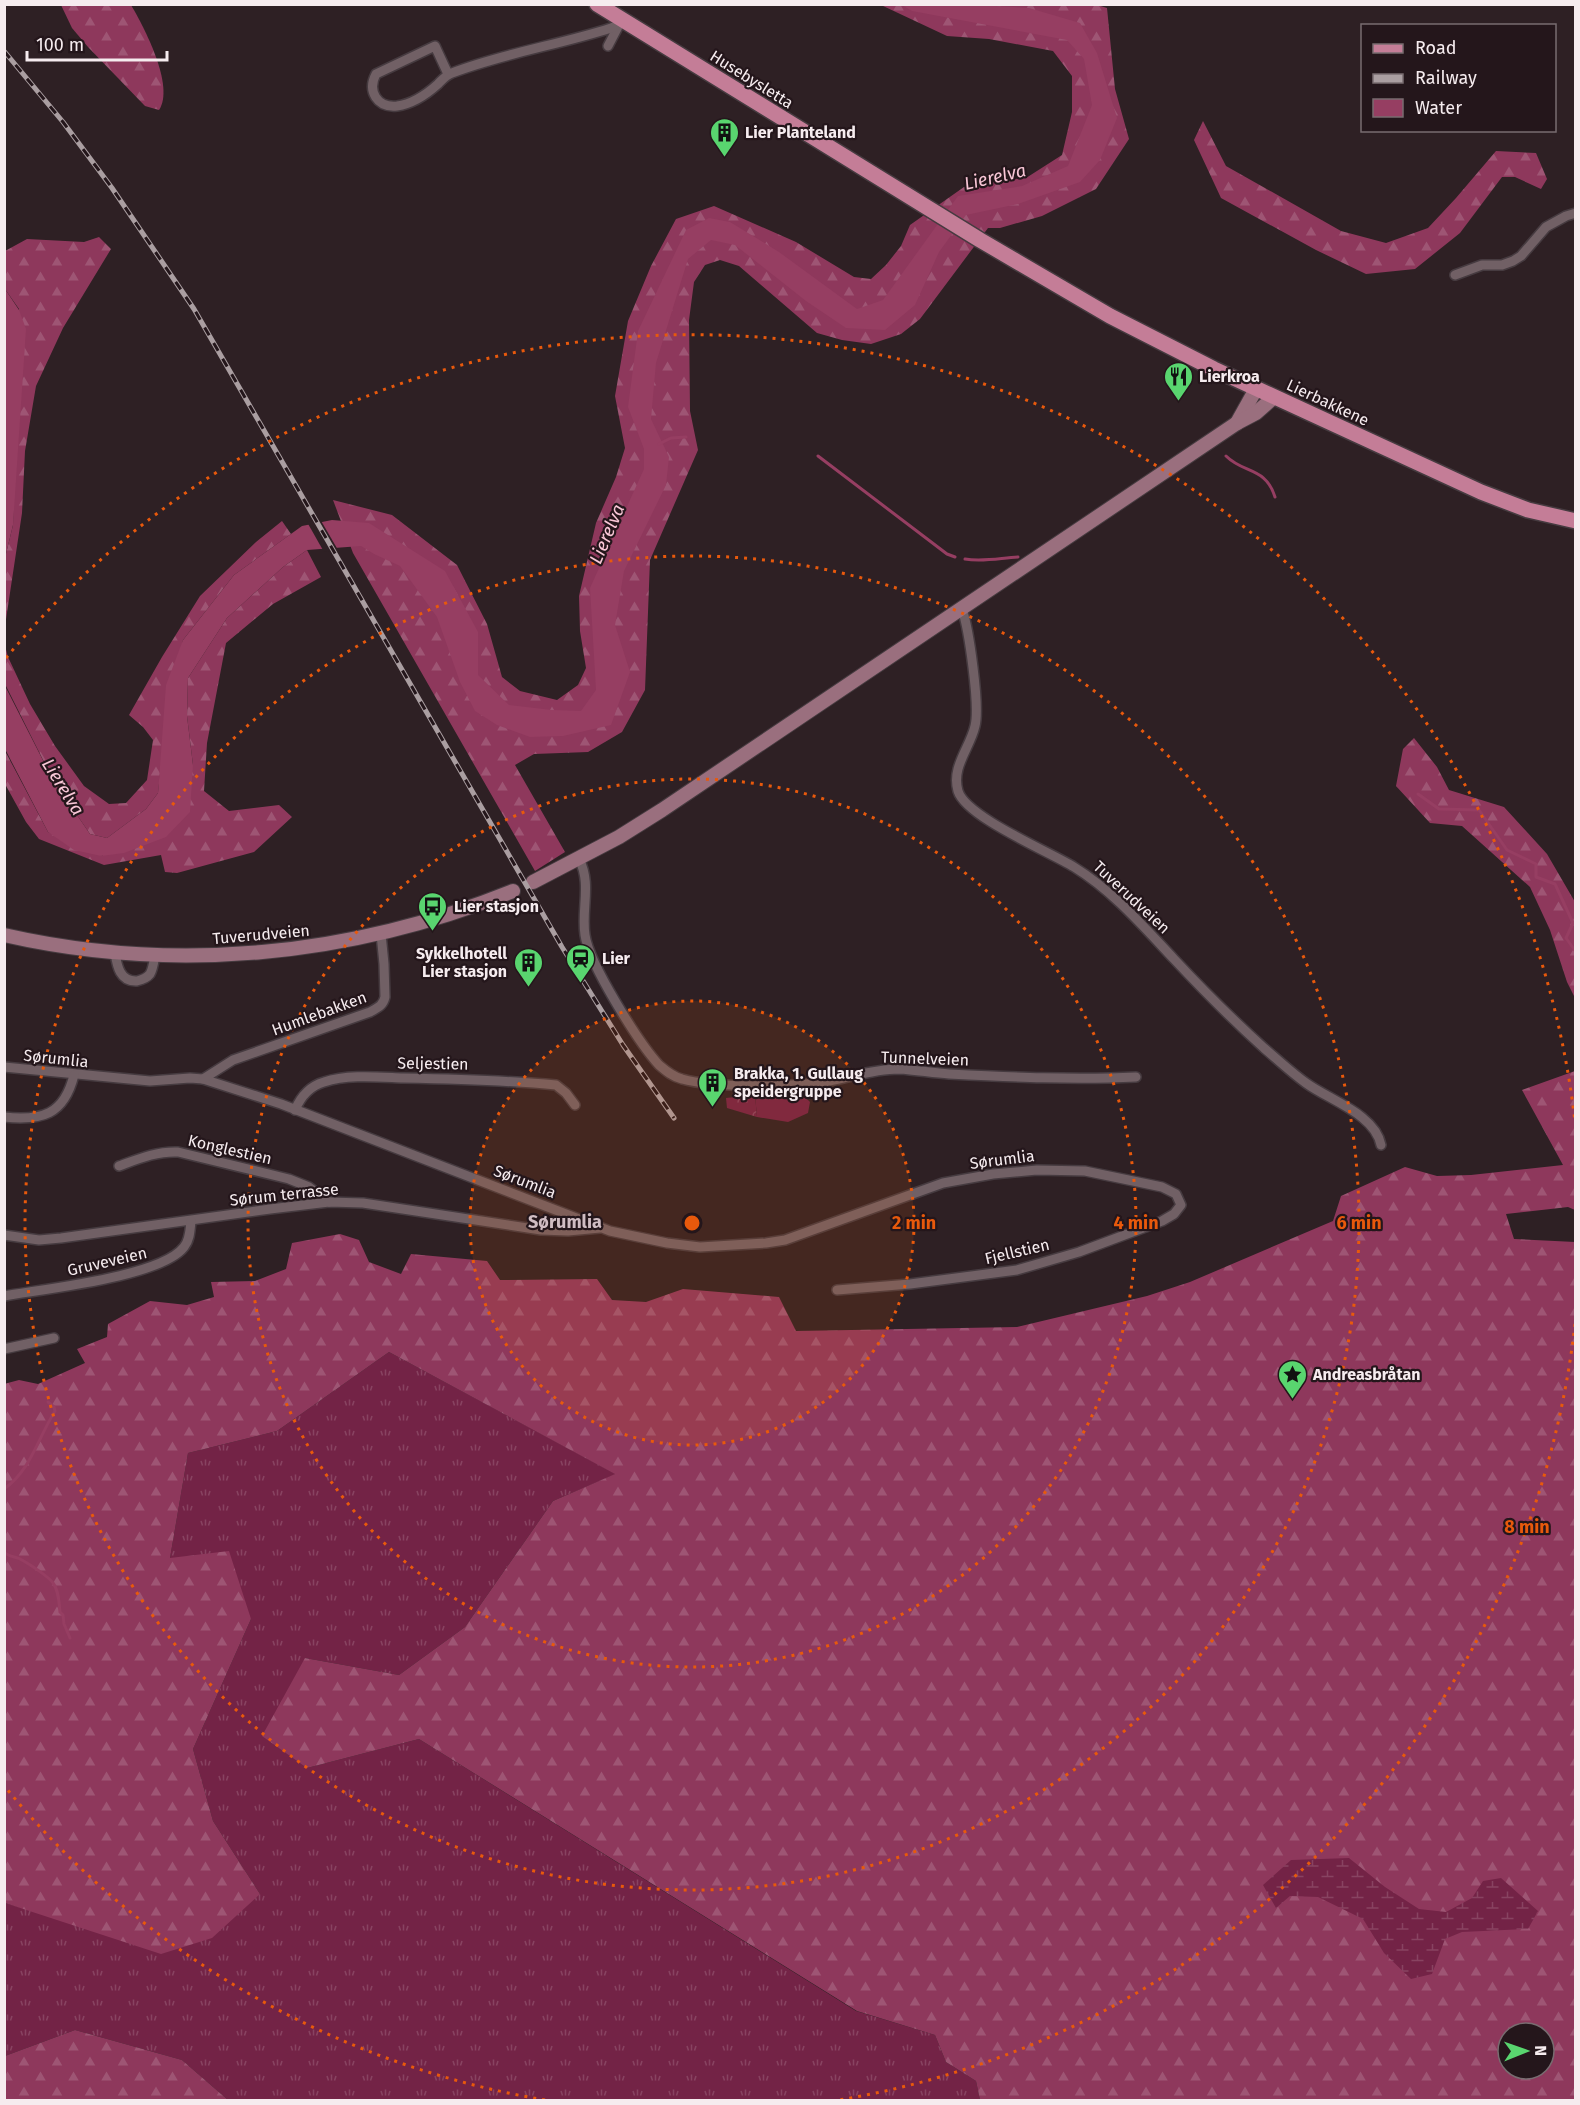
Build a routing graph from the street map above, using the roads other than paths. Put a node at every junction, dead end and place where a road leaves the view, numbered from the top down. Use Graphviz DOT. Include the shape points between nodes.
graph roads {
  1 [pos="597,4"];
  2 [pos="620,22"];
  3 [pos="608,46"];
  4 [pos="448,74"];
  5 [pos="1575,213"];
  6 [pos="980,240"];
  7 [pos="1455,275"];
  8 [pos="1256,389"];
  9 [pos="1274,397"];
  10 [pos="1237,423"];
  11 [pos="1575,521"];
  12 [pos="962,609"];
  13 [pos="579,859"];
  14 [pos="533,882"];
  15 [pos="513,891"];
  16 [pos="381,934"];
  17 [pos="4,935"];
  18 [pos="115,953"];
  19 [pos="155,955"];
  20 [pos="4,1067"];
  21 [pos="74,1075"];
  22 [pos="1136,1077"];
  23 [pos="203,1079"];
  24 [pos="574,1105"];
  25 [pos="295,1110"];
  26 [pos="4,1117"];
  27 [pos="1381,1145"];
  28 [pos="119,1166"];
  29 [pos="1176,1194"];
  30 [pos="329,1202"];
  31 [pos="191,1221"];
  32 [pos="602,1227"];
  33 [pos="4,1235"];
  34 [pos="837,1290"];
  35 [pos="4,1296"];
  36 [pos="54,1338"];
  37 [pos="4,1349"];
  1 -- 2 [label="main road, Husebysletta"];
  2 -- 3 [label="street"];
  2 -- 4 [label="street" via="601,32"];
  2 -- 6 [label="main road, Husebysletta"];
  4 -- 4 [label="street" via="418,98 398,105 382,103 372,92 376,74 435,46"];
  5 -- 7 [label="street" via="1546,227 1513,261 1482,265"];
  6 -- 8 [label="main road, Lierbakkene" via="1092,307"];
  8 -- 9 [label="main road, Lierbakkene"];
  8 -- 10 [label="main road"];
  9 -- 10 [label="main road"];
  9 -- 11 [label="main road, Lierbakkene" via="1481,492 1528,510"];
  10 -- 12 [label="main road"];
  12 -- 13 [label="main road" via="662,810"];
  12 -- 27 [label="street, Tuverudveien" via="976,706 975,727 957,779 966,804 1103,888 1242,1029 1306,1083 1362,1116"];
  13 -- 14 [label="main road"];
  13 -- 22 [label="street, Tunnelveien" via="587,884 585,938 597,969 658,1063 681,1079 780,1085 901,1069 1012,1077"];
  15 -- 16 [label="main road, Tuverudveien" via="457,913"];
  16 -- 19 [label="main road, Tuverudveien" via="256,952"];
  16 -- 23 [label="street, Humlebakken" via="384,1002 378,1008 233,1060"];
  17 -- 18 [label="main road, Tuverudveien"];
  18 -- 19 [label="main road, Tuverudveien"];
  18 -- 19 [label="street" via="121,973 135,981 150,974"];
  20 -- 21 [label="street, Sørumlia"];
  21 -- 23 [label="street, Sørumlia" via="150,1081"];
  21 -- 26 [label="street" via="65,1101 51,1113 34,1118"];
  23 -- 25 [label="street, Sørumlia"];
  24 -- 25 [label="street, Seljestien" via="556,1085 477,1079 351,1078 313,1087 302,1096"];
  25 -- 32 [label="street, Sørumlia"];
  28 -- 30 [label="street, Konglestien" via="150,1155 178,1152 299,1182"];
  29 -- 32 [label="street, Sørumlia" via="1108,1174 1037,1170 943,1183 817,1230 766,1243 700,1247"];
  29 -- 34 [label="street, Fjellstien" via="1181,1205 1162,1221 1048,1261 1004,1272"];
  30 -- 31 [label="street, Sørum terrasse"];
  30 -- 32 [label="street, Sørum terrasse" via="363,1203 541,1230 568,1232"];
  31 -- 33 [label="street, Sørum terrasse" via="39,1240"];
  31 -- 35 [label="street, Gruveveien" via="183,1249 161,1264 79,1285"];
  36 -- 37 [label="street"];
}
